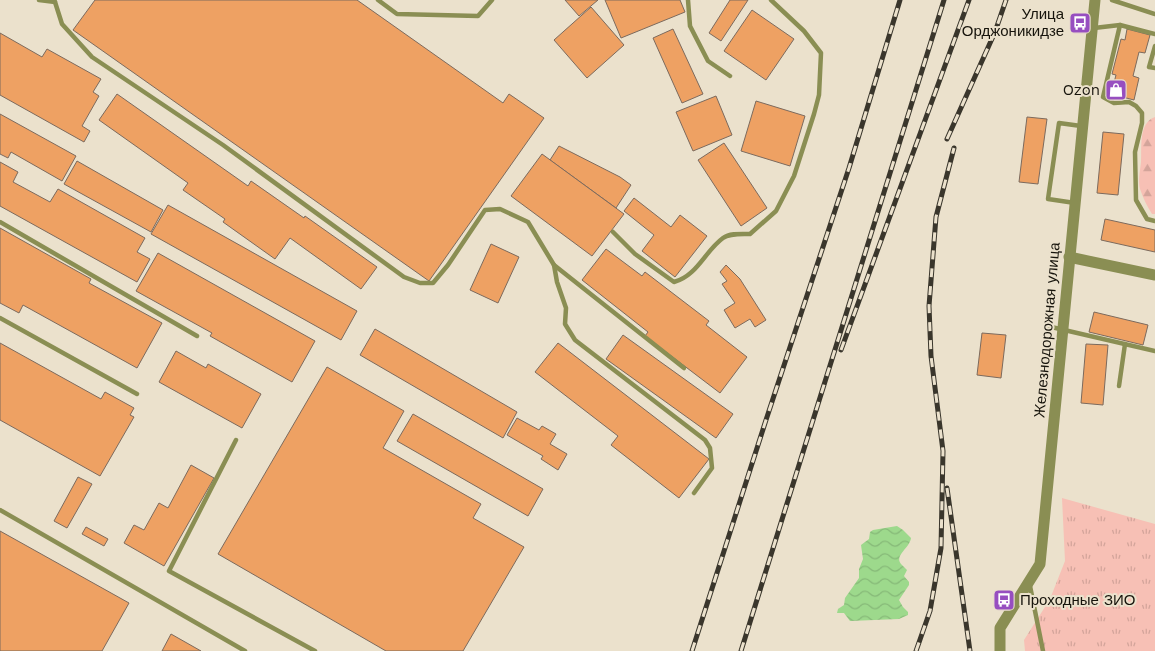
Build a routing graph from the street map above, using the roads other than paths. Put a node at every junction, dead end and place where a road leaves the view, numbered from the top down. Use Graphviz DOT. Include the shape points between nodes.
graph roads {
  1 [pos="39,0"];
  2 [pos="378,0"];
  3 [pos="492,0"];
  4 [pos="688,0"];
  5 [pos="771,0"];
  6 [pos="1096,0"];
  7 [pos="1112,0"];
  8 [pos="56,1"];
  9 [pos="1155,14"];
  10 [pos="1120,25"];
  11 [pos="1093,28"];
  12 [pos="1155,34"];
  13 [pos="1155,46"];
  14 [pos="1155,68"];
  15 [pos="730,76"];
  16 [pos="1082,126"];
  17 [pos="1075,203"];
  18 [pos="1155,221"];
  19 [pos="0,222"];
  20 [pos="613,232"];
  21 [pos="1069,257"];
  22 [pos="554,265"];
  23 [pos="1155,276"];
  24 [pos="0,318"];
  25 [pos="1046,326"];
  26 [pos="1062,329"];
  27 [pos="197,336"];
  28 [pos="1125,344"];
  29 [pos="1155,351"];
  30 [pos="684,368"];
  31 [pos="1119,386"];
  32 [pos="137,394"];
  33 [pos="236,440"];
  34 [pos="694,493"];
  35 [pos="0,510"];
  36 [pos="1029,582"];
  37 [pos="245,651"];
  38 [pos="315,651"];
  39 [pos="1000,651"];
  40 [pos="1043,651"];
  1 -- 8 [label="lane"];
  2 -- 3 [label="lane" via="398,14 478,16"];
  4 -- 15 [label="lane" via="694,35 708,60"];
  5 -- 20 [label="lane" via="804,31 821,53 819,94 814,114 794,176 776,211 750,234 723,237 684,279 674,282 635,254"];
  6 -- 11 [label="street, Железнодорожная улица"];
  7 -- 9 [label="lane"];
  8 -- 22 [label="lane" via="62,24 92,57 223,145 404,277 420,283 434,283 485,210 500,209 528,222"];
  10 -- 11 [label="lane"];
  10 -- 12 [label="lane"];
  10 -- 18 [label="lane" via="1104,97 1114,102 1129,102 1142,114 1135,152 1136,200 1147,219"];
  11 -- 16 [label="street, Железнодорожная улица"];
  13 -- 14 [label="lane" via="1149,67"];
  16 -- 17 [label="street, Железнодорожная улица"];
  16 -- 17 [label="lane" via="1059,123 1048,199"];
  17 -- 21 [label="street, Железнодорожная улица"];
  19 -- 27 [label="lane"];
  21 -- 23 [label="street"];
  21 -- 26 [label="street, Железнодорожная улица"];
  22 -- 30 [label="lane"];
  22 -- 34 [label="lane" via="556,282 566,308 565,324 575,340 705,440 710,448 712,468"];
  24 -- 32 [label="lane"];
  25 -- 26 [label="lane"];
  26 -- 28 [label="lane"];
  26 -- 36 [label="street, Железнодорожная улица" via="1040,564"];
  28 -- 29 [label="lane"];
  28 -- 31 [label="lane"];
  33 -- 38 [label="lane" via="169,571"];
  35 -- 37 [label="lane"];
  36 -- 39 [label="street, Железнодорожная улица" via="1000,628"];
  36 -- 40 [label="lane"];
}
